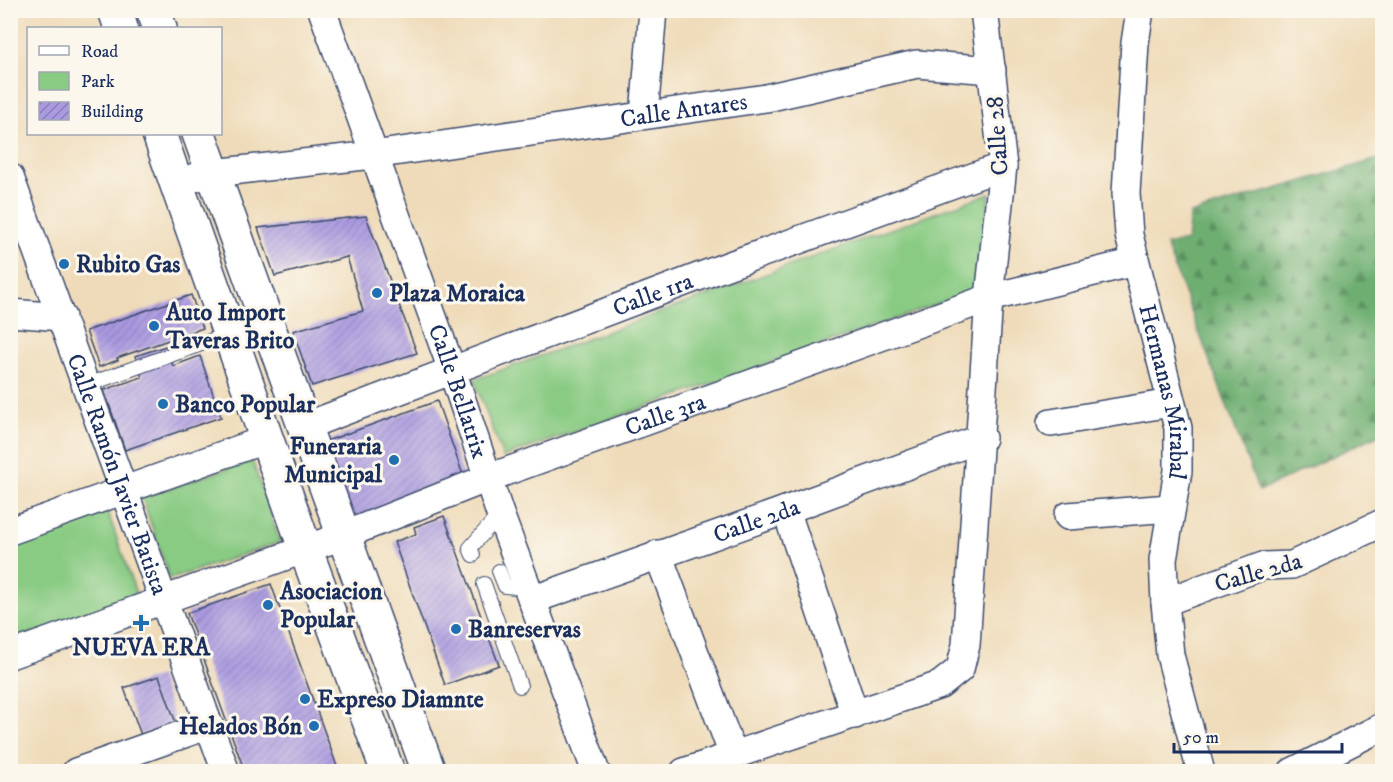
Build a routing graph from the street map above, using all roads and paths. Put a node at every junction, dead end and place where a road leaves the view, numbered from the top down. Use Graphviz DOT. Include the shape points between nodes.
graph roads {
  1 [pos="115,10"];
  2 [pos="153,10"];
  3 [pos="322,10"];
  4 [pos="652,10"];
  5 [pos="984,10"];
  6 [pos="1140,10"];
  7 [pos="121,27"];
  8 [pos="159,27"];
  9 [pos="992,70"];
  10 [pos="644,115"];
  11 [pos="159,135"];
  12 [pos="199,135"];
  13 [pos="373,155"];
  14 [pos="1003,166"];
  15 [pos="214,173"];
  16 [pos="10,177"];
  17 [pos="176,182"];
  18 [pos="1135,262"];
  19 [pos="989,298"];
  20 [pos="10,314"];
  21 [pos="62,317"];
  22 [pos="229,334"];
  23 [pos="452,370"];
  24 [pos="87,386"];
  25 [pos="1171,403"];
  26 [pos="1051,423"];
  27 [pos="303,427"];
  28 [pos="982,438"];
  29 [pos="267,439"];
  30 [pos="488,478"];
  31 [pos="123,491"];
  32 [pos="1170,508"];
  33 [pos="786,510"];
  34 [pos="1068,516"];
  35 [pos="1383,523"];
  36 [pos="500,530"];
  37 [pos="10,531"];
  38 [pos="342,536"];
  39 [pos="305,548"];
  40 [pos="658,554"];
  41 [pos="473,555"];
  42 [pos="499,571"];
  43 [pos="484,584"];
  44 [pos="530,594"];
  45 [pos="164,600"];
  46 [pos="1165,602"];
  47 [pos="10,655"];
  48 [pos="520,686"];
  49 [pos="855,715"];
  50 [pos="209,725"];
  51 [pos="1383,727"];
  52 [pos="733,756"];
  53 [pos="1298,770"];
  54 [pos="75,771"];
  55 [pos="226,771"];
  56 [pos="388,771"];
  57 [pos="429,771"];
  58 [pos="596,771"];
  59 [pos="684,771"];
  60 [pos="1202,771"];
  1 -- 7 [label="main road"];
  2 -- 8 [label="main road"];
  3 -- 13 [label="street, Calle Bellatrix"];
  4 -- 10 [label="street"];
  5 -- 9 [label="street, Calle 28"];
  6 -- 18 [label="street, Hermanas Mirabal" via="1126,193"];
  9 -- 10 [label="street, Calle Antares" via="917,64 766,98"];
  9 -- 14 [label="street, Calle 28"];
  10 -- 13 [label="street, Calle Antares"];
  11 -- 17 [label="main road"];
  12 -- 15 [label="main road"];
  13 -- 15 [label="street, Calle Antares"];
  13 -- 23 [label="street, Calle Bellatrix"];
  14 -- 19 [label="street, Calle 28"];
  14 -- 23 [label="street, Calle 1ra"];
  15 -- 17 [label="street, Calle Antares"];
  15 -- 27 [label="main road"];
  16 -- 21 [label="street, Calle Ramón Javier Batista"];
  17 -- 22 [label="main road"];
  18 -- 19 [label="street, Calle 3ra"];
  18 -- 25 [label="street, Hermanas Mirabal"];
  19 -- 28 [label="street"];
  19 -- 30 [label="street, Calle 3ra"];
  20 -- 21 [label="street"];
  21 -- 24 [label="street, Calle Ramón Javier Batista"];
  22 -- 24 [label="lane"];
  22 -- 29 [label="main road"];
  23 -- 27 [label="street, Calle 1ra"];
  23 -- 30 [label="street, Calle Bellatrix"];
  24 -- 31 [label="street, Calle Ramón Javier Batista"];
  25 -- 26 [label="street"];
  25 -- 32 [label="street, Hermanas Mirabal" via="1178,428 1178,471"];
  27 -- 38 [label="main road"];
  28 -- 33 [label="street, Calle 2da"];
  28 -- 49 [label="street" via="966,645 960,669 940,685"];
  29 -- 31 [label="street"];
  29 -- 39 [label="main road"];
  30 -- 36 [label="street, Calle Bellatrix"];
  30 -- 38 [label="street, Calle 3ra"];
  31 -- 37 [label="street"];
  31 -- 45 [label="street, Calle Ramón Javier Batista"];
  32 -- 34 [label="street"];
  32 -- 46 [label="street, Hermanas Mirabal" via="1163,560"];
  33 -- 40 [label="street, Calle 2da"];
  33 -- 49 [label="street"];
  35 -- 46 [label="street, Calle 2da" via="1292,565 1263,566"];
  36 -- 41 [label="lane" via="470,548"];
  36 -- 44 [label="street, Calle Bellatrix"];
  38 -- 39 [label="street, Calle 3ra"];
  38 -- 57 [label="main road"];
  39 -- 45 [label="street, Calle 3ra"];
  39 -- 56 [label="main road"];
  40 -- 44 [label="street, Calle 2da"];
  40 -- 52 [label="street"];
  42 -- 44 [label="lane" via="505,586"];
  43 -- 48 [label="lane"];
  44 -- 58 [label="street, Calle Bellatrix"];
  45 -- 47 [label="street, Calle 3ra"];
  45 -- 50 [label="street, Calle Ramón Javier Batista"];
  46 -- 60 [label="street, Hermanas Mirabal" via="1170,655"];
  49 -- 52 [label="street"];
  50 -- 54 [label="street"];
  50 -- 55 [label="street, Calle Ramón Javier Batista"];
  51 -- 53 [label="street"];
  52 -- 59 [label="street"];
}
